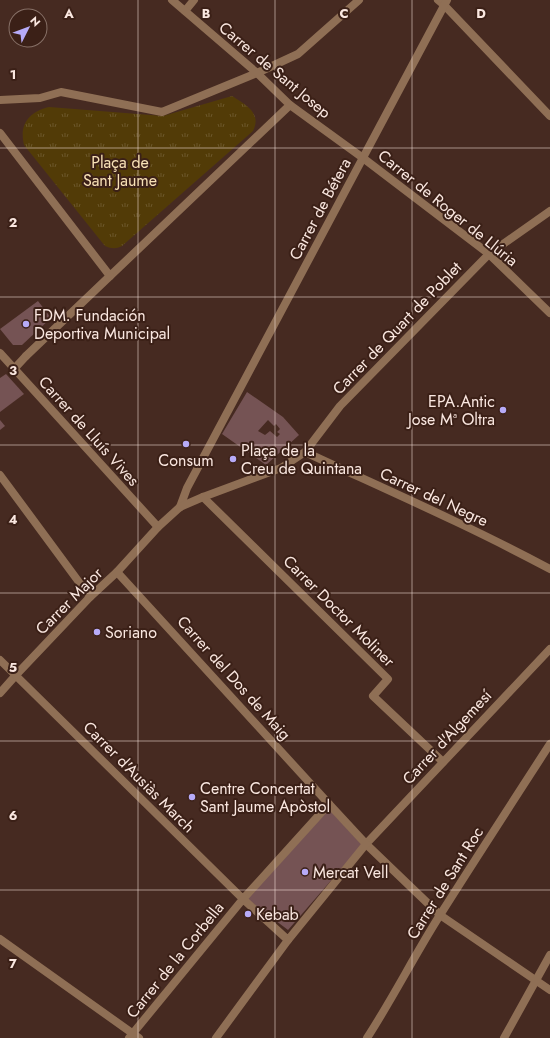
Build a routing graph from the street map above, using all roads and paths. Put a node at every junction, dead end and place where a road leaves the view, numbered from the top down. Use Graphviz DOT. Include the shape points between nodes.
graph roads {
  1 [pos="172,0"];
  2 [pos="194,0"];
  3 [pos="359,0"];
  4 [pos="443,2"];
  5 [pos="185,11"];
  6 [pos="256,73"];
  7 [pos="0,100"];
  8 [pos="290,105"];
  9 [pos="550,116"];
  10 [pos="0,133"];
  11 [pos="363,158"];
  12 [pos="550,212"];
  13 [pos="489,254"];
  14 [pos="110,276"];
  15 [pos="550,313"];
  16 [pos="0,353"];
  17 [pos="14,369"];
  18 [pos="305,452"];
  19 [pos="0,474"];
  20 [pos="203,497"];
  21 [pos="180,507"];
  22 [pos="158,528"];
  23 [pos="550,569"];
  24 [pos="117,572"];
  25 [pos="90,597"];
  26 [pos="550,649"];
  27 [pos="0,660"];
  28 [pos="16,675"];
  29 [pos="0,693"];
  30 [pos="550,744"];
  31 [pos="443,762"];
  32 [pos="329,804"];
  33 [pos="366,844"];
  34 [pos="243,899"];
  35 [pos="440,915"];
  36 [pos="0,939"];
  37 [pos="288,940"];
  38 [pos="550,955"];
  39 [pos="535,981"];
  40 [pos="550,990"];
  41 [pos="134,1037"];
  42 [pos="216,1038"];
  43 [pos="367,1038"];
  44 [pos="504,1038"];
  1 -- 5 [label="street, Carrer de Sant Josep"];
  2 -- 5 [label="street"];
  3 -- 6 [label="street" via="298,54"];
  4 -- 9 [label="street"];
  4 -- 11 [label="street, Carrer de Bétera"];
  5 -- 6 [label="street, Carrer de Sant Josep"];
  6 -- 7 [label="street" via="162,112 61,92 40,98"];
  6 -- 8 [label="street, Carrer de Sant Josep"];
  8 -- 11 [label="street, Carrer de Sant Josep"];
  8 -- 14 [label="street"];
  10 -- 14 [label="street"];
  11 -- 13 [label="street, Carrer de Roger de Llúria"];
  11 -- 21 [label="street, Carrer de Bétera" via="187,488"];
  12 -- 13 [label="street, Carrer de Quart de Poblet"];
  13 -- 15 [label="street, Carrer de Roger de Llúria"];
  13 -- 18 [label="street, Carrer de Quart de Poblet" via="340,406"];
  14 -- 17 [label="street"];
  16 -- 17 [label="street, Carrer de Lluís Vives"];
  17 -- 22 [label="street, Carrer de Lluís Vives"];
  18 -- 20 [label="street, Carrer de Quart de Poblet" via="281,468"];
  18 -- 23 [label="street, Carrer del Negre" via="457,522"];
  19 -- 25 [label="street"];
  20 -- 21 [label="street"];
  20 -- 31 [label="street, Carrer Doctor Moliner" via="388,678 373,696"];
  21 -- 22 [label="street"];
  22 -- 24 [label="street, Carrer Major"];
  24 -- 25 [label="street, Carrer Major"];
  24 -- 32 [label="street, Carrer del Dos de Maig"];
  25 -- 28 [label="street, Carrer Major"];
  26 -- 31 [label="street, Carrer d'Algemesí"];
  27 -- 28 [label="street, Carrer d'Ausiàs March"];
  28 -- 29 [label="street, Carrer Major"];
  28 -- 34 [label="street, Carrer d'Ausiàs March"];
  30 -- 35 [label="street, Carrer de Sant Roc"];
  31 -- 33 [label="street, Carrer d'Algemesí"];
  32 -- 33 [label="street, Carrer del Dos de Maig"];
  32 -- 34 [label="street, Carrer de la Corbella"];
  33 -- 35 [label="street, Carrer del Dos de Maig"];
  33 -- 37 [label="street, Carrer d'Algemesí"];
  34 -- 37 [label="street, Carrer d'Ausiàs March"];
  34 -- 41 [label="street, Carrer de la Corbella"];
  35 -- 39 [label="street, Carrer del Dos de Maig"];
  35 -- 43 [label="street, Carrer de Sant Roc"];
  36 -- 41 [label="street"];
  37 -- 42 [label="street, Carrer d'Algemesí"];
  38 -- 39 [label="street"];
  39 -- 40 [label="street, Carrer del Dos de Maig"];
  39 -- 44 [label="street"];
}
